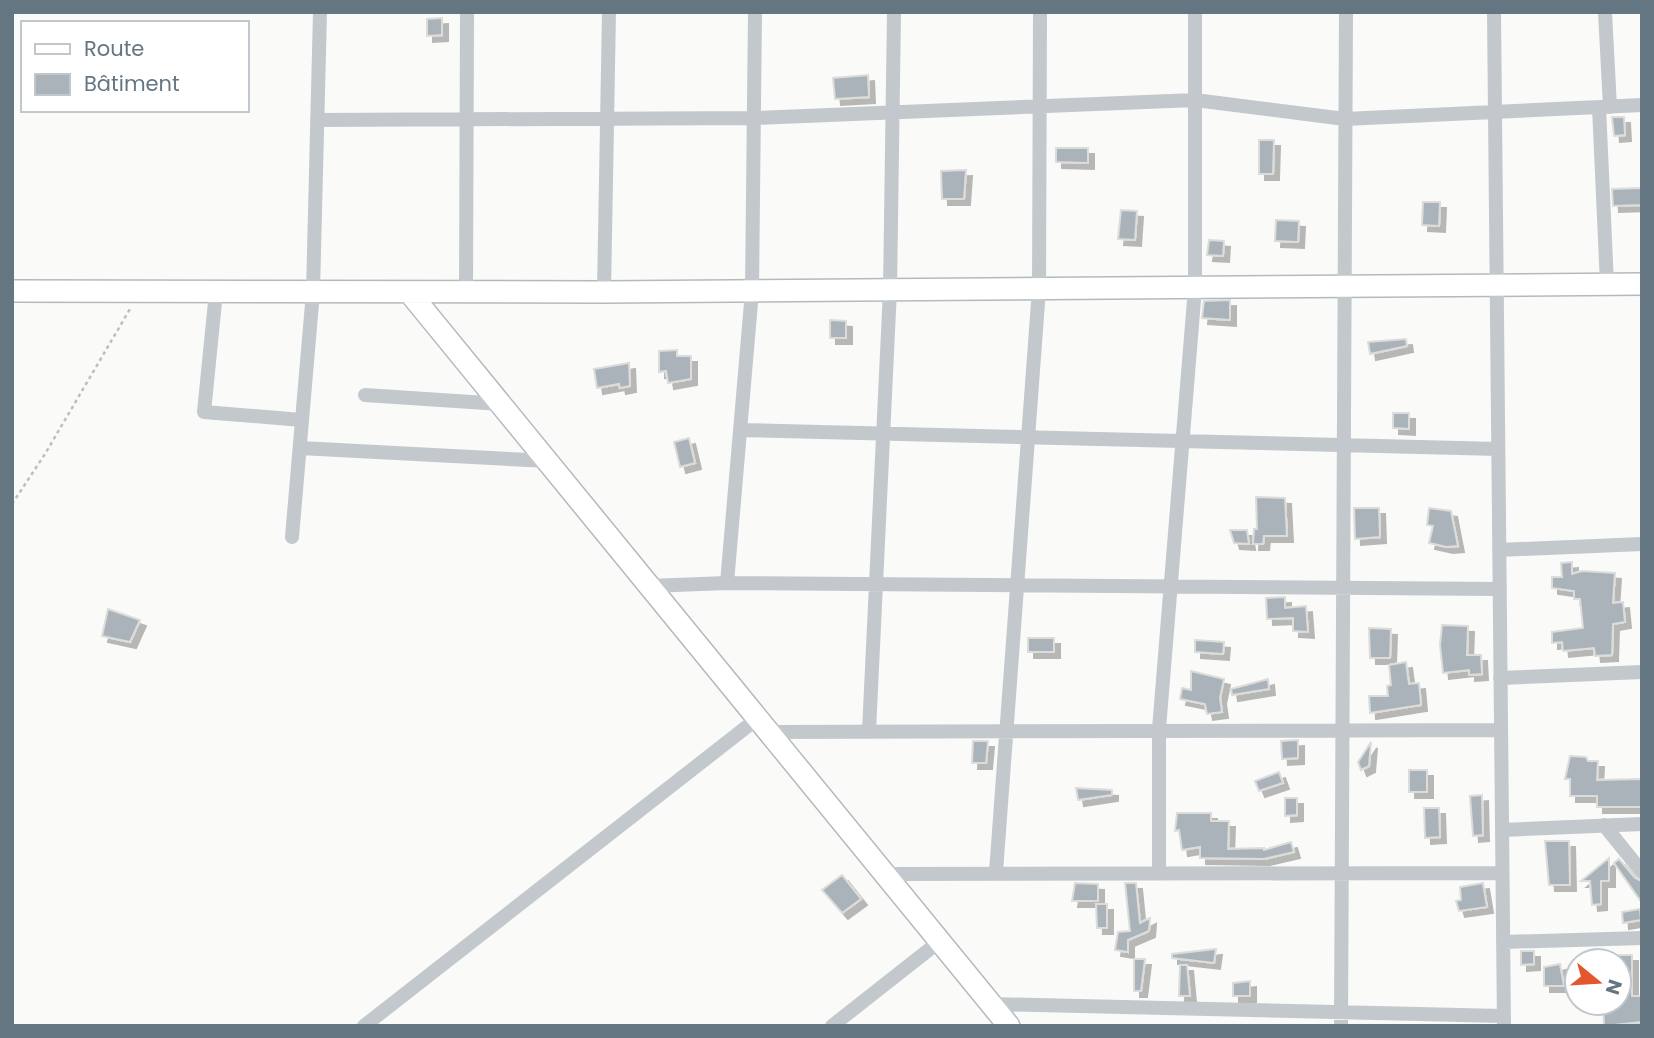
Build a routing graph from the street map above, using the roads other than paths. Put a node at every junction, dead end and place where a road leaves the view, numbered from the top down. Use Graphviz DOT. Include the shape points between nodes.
graph roads {
  1 [pos="320,12"];
  2 [pos="467,12"];
  3 [pos="608,12"];
  4 [pos="755,12"];
  5 [pos="894,12"];
  6 [pos="1040,12"];
  7 [pos="1195,12"];
  8 [pos="1346,12"];
  9 [pos="1494,12"];
  10 [pos="1605,12"];
  11 [pos="1195,100"];
  12 [pos="1642,105"];
  13 [pos="1039,106"];
  14 [pos="1605,107"];
  15 [pos="893,112"];
  16 [pos="1495,112"];
  17 [pos="607,118"];
  18 [pos="754,118"];
  19 [pos="466,119"];
  20 [pos="1345,119"];
  21 [pos="317,120"];
  22 [pos="1607,284"];
  23 [pos="1642,284"];
  24 [pos="1497,285"];
  25 [pos="1344,286"];
  26 [pos="1195,288"];
  27 [pos="1039,289"];
  28 [pos="890,290"];
  29 [pos="12,291"];
  30 [pos="752,291"];
  31 [pos="216,292"];
  32 [pos="313,292"];
  33 [pos="409,292"];
  34 [pos="466,292"];
  35 [pos="604,292"];
  36 [pos="365,395"];
  37 [pos="501,404"];
  38 [pos="302,420"];
  39 [pos="740,430"];
  40 [pos="884,434"];
  41 [pos="1028,437"];
  42 [pos="1182,441"];
  43 [pos="1344,445"];
  44 [pos="300,448"];
  45 [pos="1498,449"];
  46 [pos="548,461"];
  47 [pos="292,537"];
  48 [pos="1642,544"];
  49 [pos="1499,550"];
  50 [pos="727,583"];
  51 [pos="876,584"];
  52 [pos="1017,585"];
  53 [pos="649,586"];
  54 [pos="1171,586"];
  55 [pos="1343,588"];
  56 [pos="1500,589"];
  57 [pos="1642,672"];
  58 [pos="1500,678"];
  59 [pos="763,725"];
  60 [pos="1007,729"];
  61 [pos="1159,729"];
  62 [pos="1342,730"];
  63 [pos="1501,730"];
  64 [pos="869,731"];
  65 [pos="1642,824"];
  66 [pos="1604,825"];
  67 [pos="1502,830"];
  68 [pos="996,872"];
  69 [pos="1158,872"];
  70 [pos="1642,872"];
  71 [pos="1341,873"];
  72 [pos="1502,873"];
  73 [pos="885,874"];
  74 [pos="1642,938"];
  75 [pos="940,942"];
  76 [pos="1503,942"];
  77 [pos="991,1004"];
  78 [pos="1341,1019"];
  79 [pos="1504,1021"];
  80 [pos="364,1026"];
  81 [pos="832,1026"];
  82 [pos="1009,1026"];
  1 -- 21 [label="street"];
  2 -- 19 [label="street"];
  3 -- 17 [label="street"];
  4 -- 18 [label="street"];
  5 -- 15 [label="street"];
  6 -- 13 [label="street"];
  7 -- 11 [label="street"];
  8 -- 20 [label="street"];
  9 -- 16 [label="street"];
  10 -- 14 [label="street"];
  11 -- 13 [label="street"];
  11 -- 20 [label="street"];
  11 -- 26 [label="street"];
  12 -- 14 [label="street"];
  13 -- 15 [label="street"];
  13 -- 27 [label="street"];
  14 -- 16 [label="street"];
  14 -- 22 [label="street"];
  15 -- 18 [label="street"];
  15 -- 28 [label="street"];
  16 -- 20 [label="street"];
  16 -- 24 [label="street"];
  17 -- 18 [label="street"];
  17 -- 19 [label="street"];
  17 -- 35 [label="street"];
  18 -- 30 [label="street"];
  19 -- 21 [label="street"];
  19 -- 34 [label="street"];
  20 -- 25 [label="street"];
  21 -- 32 [label="street"];
  22 -- 23 [label="street"];
  22 -- 24 [label="street"];
  24 -- 25 [label="street"];
  24 -- 45 [label="street"];
  25 -- 26 [label="street"];
  25 -- 43 [label="street"];
  26 -- 27 [label="street"];
  26 -- 42 [label="street"];
  27 -- 28 [label="street"];
  27 -- 41 [label="street"];
  28 -- 30 [label="street"];
  28 -- 40 [label="street"];
  29 -- 31 [label="street"];
  30 -- 35 [label="street"];
  30 -- 39 [label="street"];
  31 -- 32 [label="street"];
  31 -- 38 [label="street" via="204,412"];
  32 -- 33 [label="street"];
  32 -- 38 [label="street"];
  33 -- 34 [label="street"];
  33 -- 37 [label="street"];
  34 -- 35 [label="street"];
  36 -- 37 [label="street"];
  37 -- 46 [label="street"];
  38 -- 44 [label="street"];
  39 -- 40 [label="street"];
  39 -- 50 [label="street"];
  40 -- 41 [label="street"];
  40 -- 51 [label="street"];
  41 -- 42 [label="street"];
  41 -- 52 [label="street"];
  42 -- 43 [label="street"];
  42 -- 54 [label="street"];
  43 -- 45 [label="street"];
  43 -- 55 [label="street"];
  44 -- 46 [label="street"];
  44 -- 47 [label="street"];
  45 -- 49 [label="street"];
  46 -- 53 [label="street"];
  48 -- 49 [label="street"];
  49 -- 56 [label="street"];
  50 -- 51 [label="street"];
  50 -- 53 [label="street"];
  51 -- 52 [label="street"];
  51 -- 64 [label="street"];
  52 -- 54 [label="street"];
  52 -- 60 [label="street"];
  53 -- 59 [label="street"];
  54 -- 55 [label="street"];
  54 -- 61 [label="street"];
  55 -- 56 [label="street"];
  55 -- 62 [label="street"];
  56 -- 58 [label="street"];
  57 -- 58 [label="street"];
  58 -- 63 [label="street"];
  59 -- 64 [label="street"];
  59 -- 73 [label="street"];
  59 -- 80 [label="street"];
  60 -- 61 [label="street"];
  60 -- 64 [label="street"];
  60 -- 68 [label="street"];
  61 -- 62 [label="street"];
  61 -- 69 [label="street"];
  62 -- 63 [label="street"];
  62 -- 71 [label="street"];
  63 -- 67 [label="street"];
  65 -- 66 [label="street"];
  66 -- 67 [label="street"];
  66 -- 70 [label="street"];
  67 -- 72 [label="street"];
  68 -- 69 [label="street"];
  68 -- 73 [label="street"];
  69 -- 71 [label="street"];
  71 -- 72 [label="street"];
  71 -- 78 [label="street"];
  72 -- 76 [label="street"];
  73 -- 75 [label="street"];
  74 -- 76 [label="street"];
  75 -- 77 [label="street"];
  75 -- 81 [label="street"];
  76 -- 79 [label="street"];
  77 -- 78 [label="street"];
  77 -- 82 [label="street"];
  78 -- 79 [label="street"];
}
